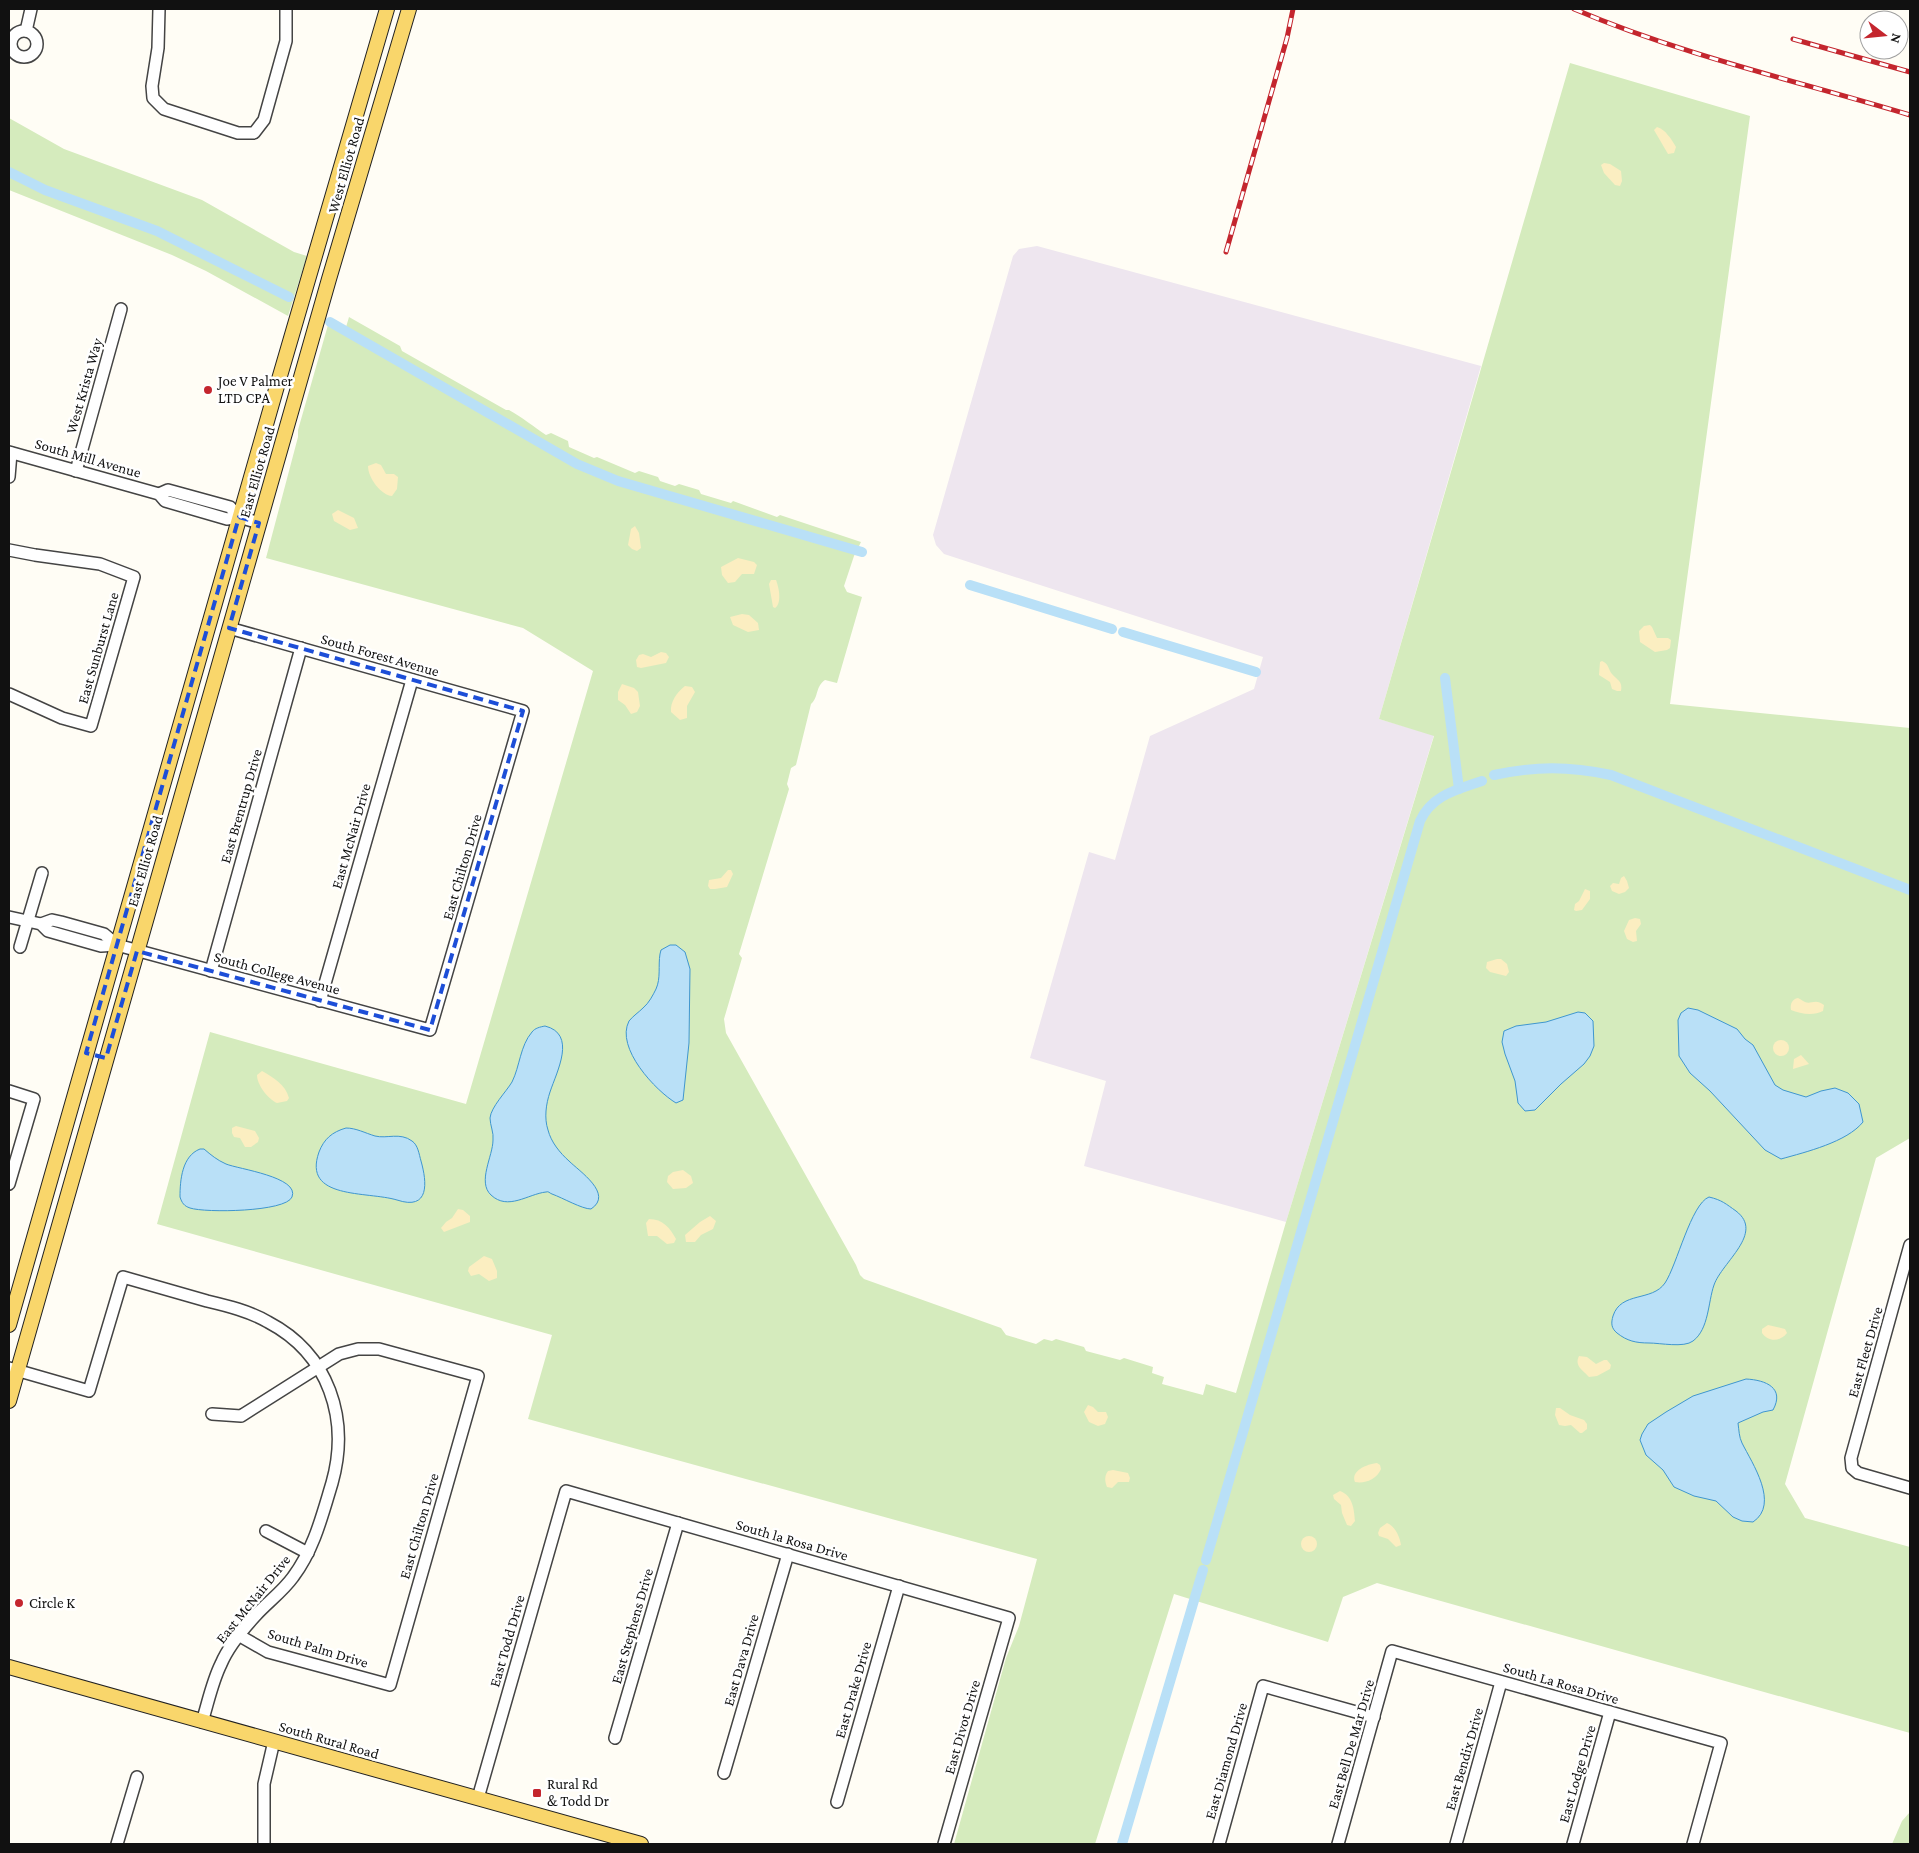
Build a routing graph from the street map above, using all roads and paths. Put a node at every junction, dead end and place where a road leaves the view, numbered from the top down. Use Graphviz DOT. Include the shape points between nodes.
graph roads {
  1 [pos="30,9"];
  2 [pos="159,9"];
  3 [pos="286,9"];
  4 [pos="387,9"];
  5 [pos="409,9"];
  6 [pos="26,31"];
  7 [pos="304,291"];
  8 [pos="121,309"];
  9 [pos="314,330"];
  10 [pos="10,453"];
  11 [pos="76,471"];
  12 [pos="9,477"];
  13 [pos="239,517"];
  14 [pos="260,523"];
  15 [pos="9,550"];
  16 [pos="229,628"];
  17 [pos="301,648"];
  18 [pos="412,680"];
  19 [pos="9,694"];
  20 [pos="523,711"];
  21 [pos="42,873"];
  22 [pos="9,917"];
  23 [pos="28,920"];
  24 [pos="41,924"];
  25 [pos="72,925"];
  26 [pos="68,937"];
  27 [pos="117,945"];
  28 [pos="20,947"];
  29 [pos="137,951"];
  30 [pos="211,971"];
  31 [pos="320,1000"];
  32 [pos="430,1030"];
  33 [pos="86,1053"];
  34 [pos="106,1058"];
  35 [pos="9,1092"];
  36 [pos="9,1184"];
  37 [pos="1910,1245"];
  38 [pos="9,1325"];
  39 [pos="318,1366"];
  40 [pos="13,1370"];
  41 [pos="9,1401"];
  42 [pos="212,1414"];
  43 [pos="1910,1488"];
  44 [pos="566,1492"];
  45 [pos="678,1523"];
  46 [pos="266,1531"];
  47 [pos="308,1553"];
  48 [pos="788,1554"];
  49 [pos="898,1586"];
  50 [pos="1010,1618"];
  51 [pos="240,1636"];
  52 [pos="1392,1651"];
  53 [pos="9,1667"];
  54 [pos="1501,1682"];
  55 [pos="390,1685"];
  56 [pos="1610,1712"];
  57 [pos="1374,1717"];
  58 [pos="202,1722"];
  59 [pos="615,1738"];
  60 [pos="274,1741"];
  61 [pos="724,1773"];
  62 [pos="137,1777"];
  63 [pos="478,1798"];
  64 [pos="837,1802"];
  65 [pos="117,1844"];
  66 [pos="264,1844"];
  67 [pos="641,1844"];
  68 [pos="944,1844"];
  69 [pos="1219,1844"];
  70 [pos="1338,1844"];
  71 [pos="1456,1844"];
  72 [pos="1573,1844"];
  73 [pos="1693,1844"];
  1 -- 6 [label="street"];
  2 -- 3 [label="street" via="152,98 164,109 238,133 254,133 264,120 286,41"];
  4 -- 7 [label="main road, West Elliot Road"];
  5 -- 9 [label="main road, West Elliot Road"];
  7 -- 13 [label="main road, East Elliot Road"];
  8 -- 11 [label="street, West Krista Way"];
  9 -- 14 [label="main road, East Elliot Road"];
  10 -- 11 [label="street, South Mill Avenue"];
  10 -- 12 [label="street"];
  11 -- 13 [label="street, South Mill Avenue" via="159,494 168,490 228,507"];
  13 -- 14 [label="street, South Mill Avenue"];
  13 -- 27 [label="main road, East Elliot Road"];
  14 -- 16 [label="main road, East Elliot Road"];
  15 -- 19 [label="street, East Sunburst Lane" via="100,564 134,577 91,726 62,718"];
  16 -- 17 [label="street, South Forest Avenue"];
  16 -- 29 [label="main road, East Elliot Road"];
  17 -- 18 [label="street, South Forest Avenue"];
  17 -- 30 [label="street, East Brentrup Drive"];
  18 -- 20 [label="street, South Forest Avenue"];
  18 -- 31 [label="street, East McNair Drive"];
  20 -- 32 [label="street, East Chilton Drive"];
  21 -- 23 [label="street"];
  22 -- 23 [label="street, South College Avenue"];
  23 -- 24 [label="street, South College Avenue"];
  23 -- 28 [label="street"];
  24 -- 25 [label="street, South College Avenue" via="52,920"];
  24 -- 26 [label="street, South College Avenue" via="48,931"];
  25 -- 26 [label="street"];
  25 -- 27 [label="street, South College Avenue" via="104,934"];
  26 -- 27 [label="street, South College Avenue" via="101,946"];
  27 -- 29 [label="street, South College Avenue"];
  27 -- 33 [label="main road, East Elliot Road"];
  29 -- 30 [label="street, South College Avenue"];
  29 -- 34 [label="main road, East Elliot Road"];
  30 -- 31 [label="street, South College Avenue"];
  31 -- 32 [label="street, South College Avenue"];
  33 -- 34 [label="main road"];
  33 -- 38 [label="main road, East Elliot Road"];
  34 -- 40 [label="main road, East Elliot Road"];
  35 -- 36 [label="street" via="34,1099"];
  37 -- 43 [label="street, East Fleet Drive" via="1851,1458 1852,1468 1858,1473"];
  39 -- 40 [label="street, East McNair Drive" via="296,1340 268,1322 246,1312 123,1276 89,1391"];
  39 -- 42 [label="street" via="240,1416"];
  39 -- 47 [label="street, East McNair Drive" via="334,1402 339,1435 338,1462"];
  39 -- 55 [label="street, East Chilton Drive" via="339,1354 378,1348 478,1376"];
  40 -- 41 [label="main road, East Elliot Road"];
  44 -- 45 [label="street, South la Rosa Drive"];
  44 -- 63 [label="street, East Todd Drive"];
  45 -- 48 [label="street, South la Rosa Drive"];
  45 -- 59 [label="street, East Stephens Drive"];
  46 -- 47 [label="street, East McNair Drive"];
  47 -- 51 [label="street, East McNair Drive" via="292,1578"];
  48 -- 49 [label="street, South la Rosa Drive"];
  48 -- 61 [label="street, East Dava Drive"];
  49 -- 50 [label="street, South la Rosa Drive"];
  49 -- 64 [label="street, East Drake Drive"];
  50 -- 68 [label="street, East Divot Drive"];
  51 -- 55 [label="street, South Palm Drive" via="268,1652"];
  51 -- 58 [label="street, East McNair Drive" via="221,1663"];
  52 -- 54 [label="street, South La Rosa Drive"];
  52 -- 57 [label="street, East Bell De Mar Drive"];
  53 -- 58 [label="main road, South Rural Road"];
  54 -- 56 [label="street, South La Rosa Drive"];
  54 -- 71 [label="street, East Bendix Drive"];
  56 -- 72 [label="street, East Lodge Drive"];
  56 -- 73 [label="street, South La Rosa Drive" via="1721,1743"];
  57 -- 69 [label="street, East Diamond Drive" via="1263,1686"];
  57 -- 70 [label="street, East Bell De Mar Drive"];
  58 -- 60 [label="main road, South Rural Road"];
  60 -- 63 [label="main road, South Rural Road"];
  60 -- 66 [label="street" via="264,1784"];
  62 -- 65 [label="street"];
  63 -- 67 [label="main road, South Rural Road"];
}
